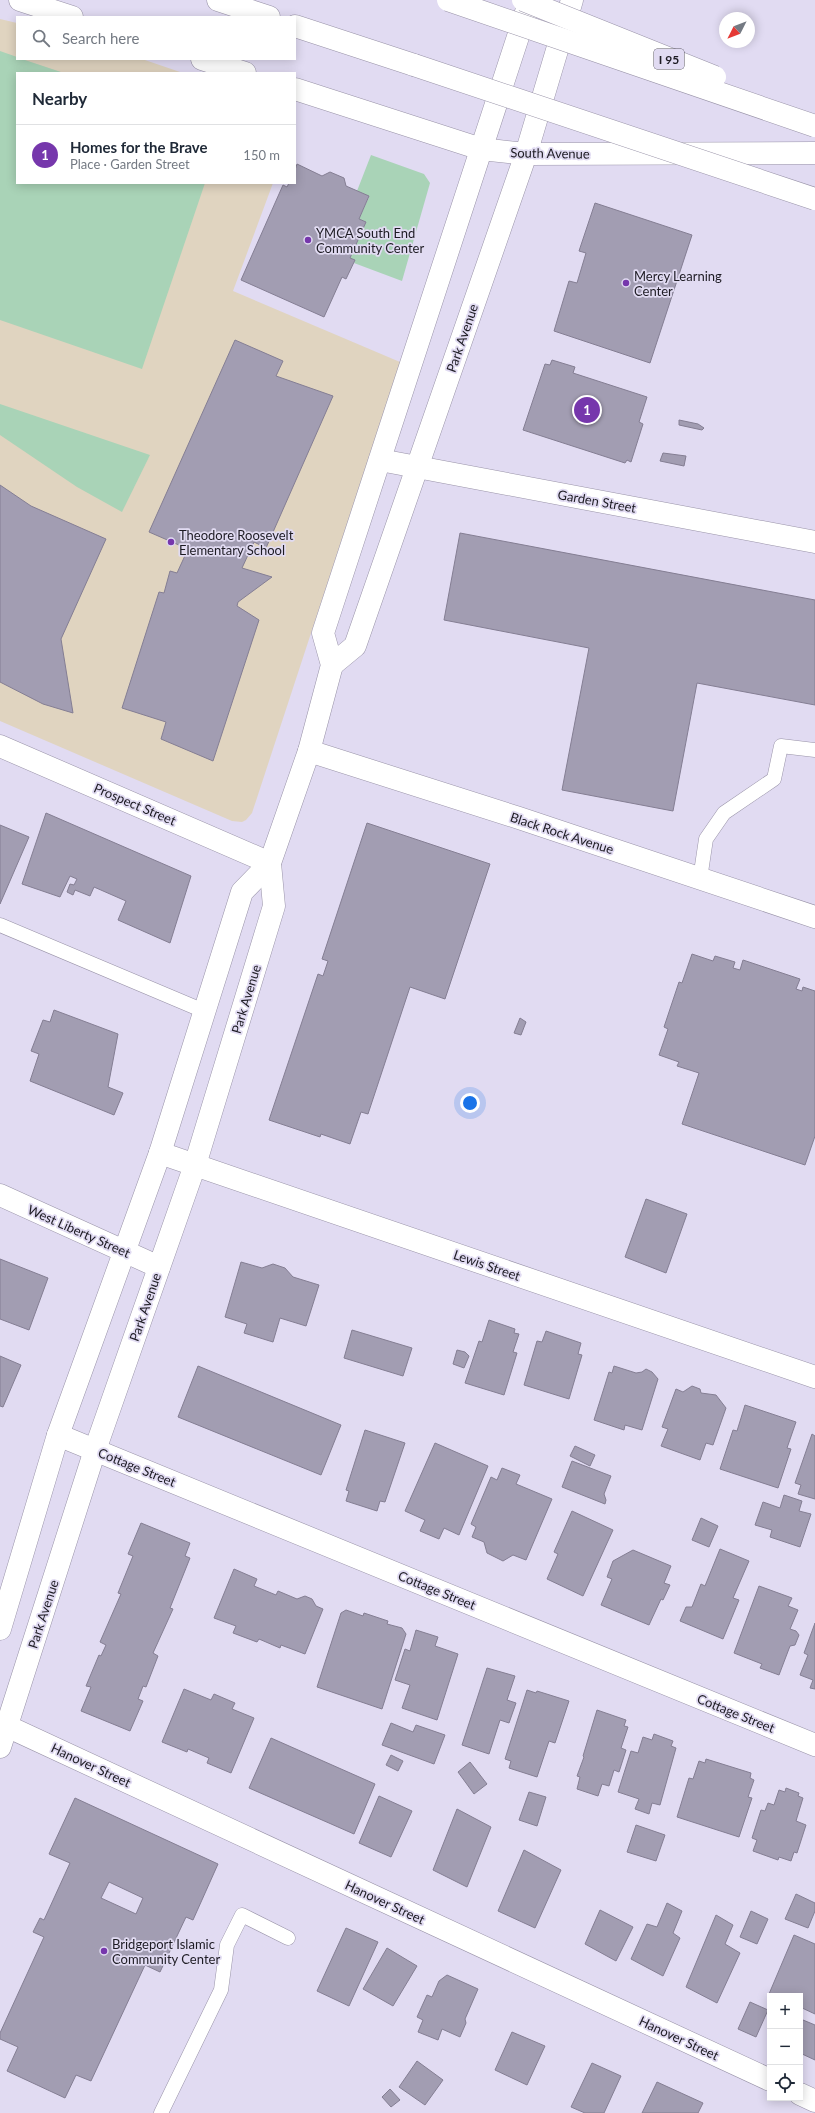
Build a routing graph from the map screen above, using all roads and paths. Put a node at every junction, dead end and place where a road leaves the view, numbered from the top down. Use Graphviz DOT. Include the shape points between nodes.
graph roads {
  1 [pos="20,0"];
  2 [pos="218,0"];
  3 [pos="448,0"];
  4 [pos="523,0"];
  5 [pos="530,0"];
  6 [pos="572,0"];
  7 [pos="69,16"];
  8 [pos="266,16"];
  9 [pos="296,26"];
  10 [pos="205,60"];
  11 [pos="242,72"];
  12 [pos="296,89"];
  13 [pos="815,117"];
  14 [pos="815,126"];
  15 [pos="481,149"];
  16 [pos="815,153"];
  17 [pos="526,154"];
  18 [pos="815,199"];
  19 [pos="380,460"];
  20 [pos="418,469"];
  21 [pos="815,542"];
  22 [pos="332,665"];
  23 [pos="0,746"];
  24 [pos="815,750"];
  25 [pos="309,751"];
  26 [pos="270,863"];
  27 [pos="700,879"];
  28 [pos="815,917"];
  29 [pos="0,925"];
  30 [pos="204,1011"];
  31 [pos="160,1153"];
  32 [pos="195,1165"];
  33 [pos="0,1195"];
  34 [pos="125,1252"];
  35 [pos="159,1266"];
  36 [pos="815,1377"];
  37 [pos="58,1435"];
  38 [pos="96,1450"];
  39 [pos="5,1593"];
  40 [pos="0,1629"];
  41 [pos="4,1725"];
  42 [pos="815,1745"];
  43 [pos="0,1747"];
  44 [pos="288,1938"];
  45 [pos="767,2079"];
  46 [pos="803,2095"];
  47 [pos="815,2101"];
  48 [pos="161,2113"];
  1 -- 7 [label="main road"];
  2 -- 8 [label="main road"];
  3 -- 14 [label="main road, bridge"];
  4 -- 13 [label="main road, I 95, bridge"];
  5 -- 15 [label="main road"];
  6 -- 17 [label="main road, Park Avenue"];
  9 -- 18 [label="main road, bridge"];
  10 -- 11 [label="main road"];
  12 -- 15 [label="main road, South Avenue"];
  15 -- 17 [label="main road, South Avenue"];
  15 -- 19 [label="main road"];
  16 -- 17 [label="main road, South Avenue"];
  17 -- 20 [label="main road, Park Avenue"];
  19 -- 20 [label="main road, Garden Street"];
  19 -- 22 [label="main road" via="323,633"];
  20 -- 21 [label="main road, Garden Street"];
  20 -- 22 [label="main road, Park Avenue" via="355,646"];
  22 -- 25 [label="main road, Park Avenue"];
  23 -- 26 [label="main road, Prospect Street"];
  24 -- 27 [label="lane" via="781,746 774,779 724,813 706,839"];
  25 -- 26 [label="main road, Park Avenue"];
  25 -- 27 [label="main road, Black Rock Avenue"];
  26 -- 30 [label="main road, Park Avenue" via="242,892"];
  26 -- 32 [label="main road, Park Avenue" via="274,906"];
  27 -- 28 [label="main road, Black Rock Avenue"];
  29 -- 30 [label="lane"];
  30 -- 31 [label="main road, Park Avenue"];
  31 -- 32 [label="main road, Lewis Street"];
  31 -- 34 [label="main road, Park Avenue"];
  32 -- 35 [label="main road, Park Avenue"];
  32 -- 36 [label="main road, Lewis Street"];
  33 -- 34 [label="main road, West Liberty Street"];
  34 -- 35 [label="main road, West Liberty Street"];
  34 -- 37 [label="main road, Park Avenue"];
  35 -- 38 [label="main road, Park Avenue"];
  37 -- 38 [label="main road, Cottage Street"];
  37 -- 39 [label="main road, Park Avenue"];
  38 -- 41 [label="main road, Park Avenue"];
  38 -- 42 [label="main road, Cottage Street"];
  39 -- 40 [label="main road, Park Avenue"];
  41 -- 43 [label="main road, Park Avenue"];
  41 -- 45 [label="main road, Hanover Street"];
  44 -- 48 [label="lane" via="242,1915 227,1945 221,1990"];
  46 -- 47 [label="main road"];
}
